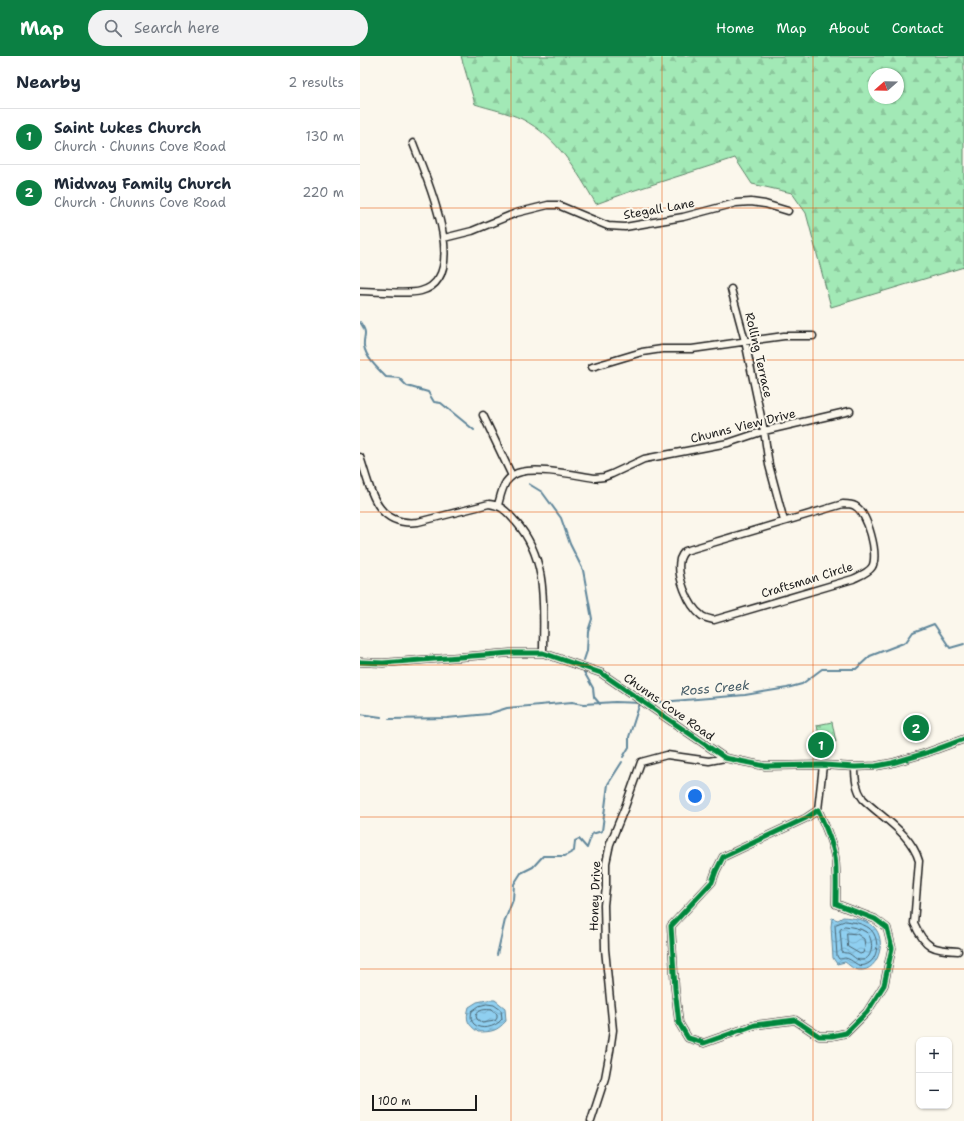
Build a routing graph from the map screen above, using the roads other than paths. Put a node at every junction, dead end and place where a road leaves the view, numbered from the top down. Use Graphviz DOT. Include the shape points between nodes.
graph roads {
  1 [pos="413,143"];
  2 [pos="788,211"];
  3 [pos="444,238"];
  4 [pos="731,289"];
  5 [pos="360,291"];
  6 [pos="813,336"];
  7 [pos="745,341"];
  8 [pos="592,367"];
  9 [pos="850,411"];
  10 [pos="483,415"];
  11 [pos="764,431"];
  12 [pos="360,457"];
  13 [pos="512,476"];
  14 [pos="498,505"];
  15 [pos="784,521"];
  16 [pos="543,653"];
  17 [pos="360,662"];
  18 [pos="964,741"];
  19 [pos="725,758"];
  20 [pos="823,765"];
  21 [pos="855,767"];
  22 [pos="818,810"];
  23 [pos="958,952"];
  24 [pos="592,1121"];
  1 -- 3 [label="street" via="437,206"];
  2 -- 3 [label="street, Stegall Lane" via="765,204 736,203 683,217 625,227 608,226 558,205 548,205 516,213 472,231"];
  3 -- 5 [label="street" via="445,255 442,271 431,287 412,293"];
  4 -- 7 [label="street, Rolling Terrace"];
  6 -- 7 [label="street" via="784,336"];
  7 -- 8 [label="street" via="692,349 642,352"];
  7 -- 11 [label="street, Rolling Terrace"];
  9 -- 11 [label="street, Chunns View Drive"];
  10 -- 13 [label="street"];
  11 -- 13 [label="street, Chunns View Drive" via="728,443 644,459 604,477 532,470"];
  11 -- 15 [label="street, Rolling Terrace" via="769,465"];
  12 -- 14 [label="street" via="374,497 384,514 391,518 414,522 489,504"];
  13 -- 14 [label="street" via="504,487"];
  14 -- 16 [label="street" via="528,537 537,559 542,580"];
  15 -- 15 [label="street, Craftsman Circle" via="685,551 680,557 679,572 693,608 703,617 714,620 853,578 872,567 872,541 863,513 855,506 843,504"];
  16 -- 17 [label="street, Chunns Cove Road" via="510,653 384,663"];
  16 -- 19 [label="street, Chunns Cove Road" via="602,673"];
  18 -- 21 [label="street, Chunns Cove Road" via="892,763"];
  19 -- 20 [label="street, Chunns Cove Road" via="765,766"];
  19 -- 24 [label="street, Honey Drive" via="709,761 667,755 641,762 610,844 606,863 604,905 612,1030 605,1078"];
  20 -- 21 [label="street, Chunns Cove Road"];
  20 -- 22 [label="street"];
  21 -- 23 [label="street" via="855,780 863,799 898,830 916,852 919,861 914,923 918,932 934,948"];
  22 -- 22 [label="street" via="835,856 836,904 875,920 887,928 892,948 884,985 866,1012 846,1033 819,1036 795,1020 756,1025 704,1043 688,1038 679,1023 671,926 712,882 723,857"];
}
